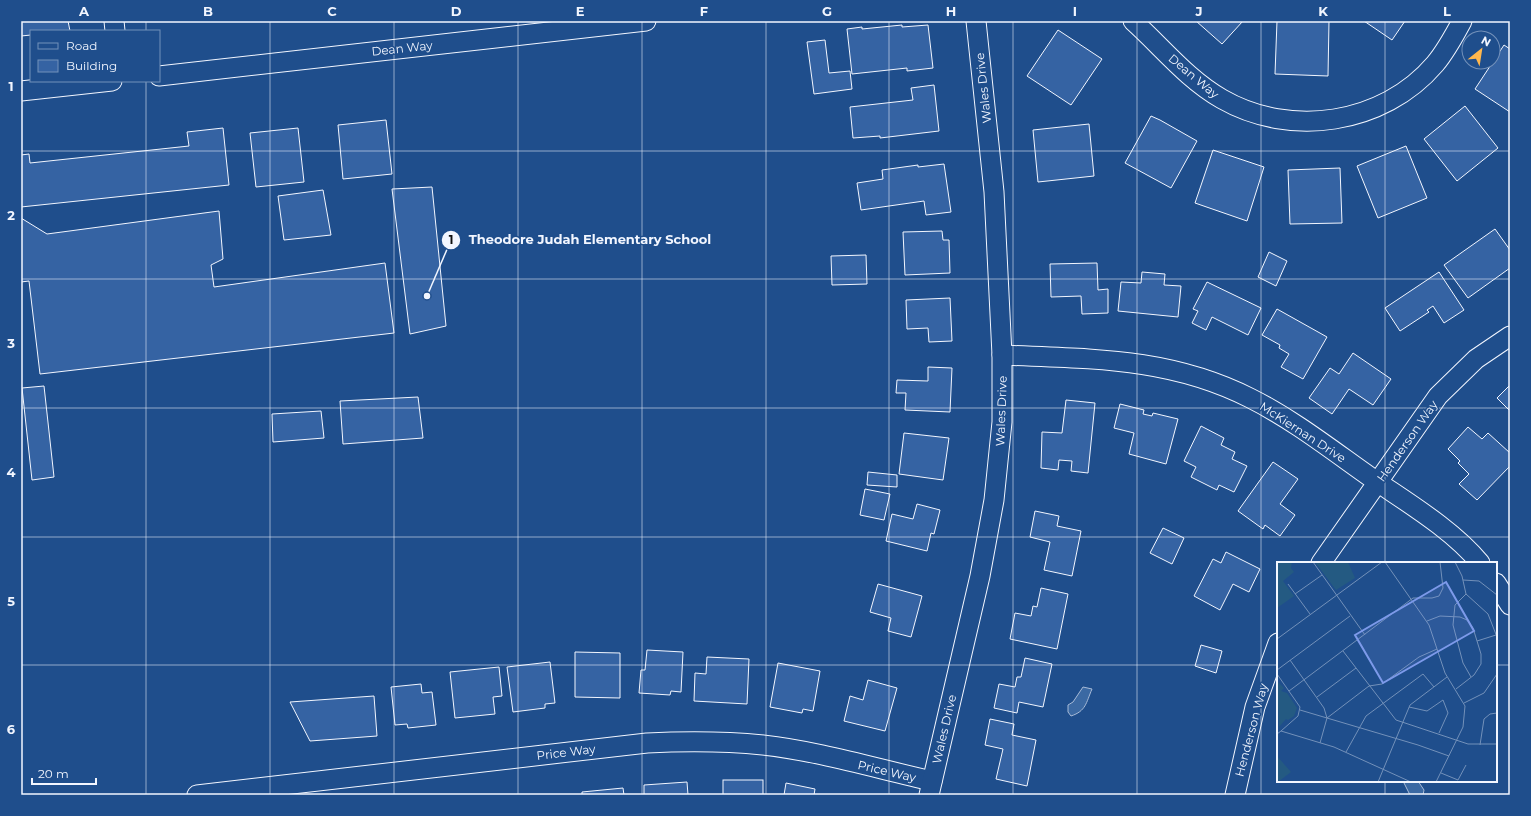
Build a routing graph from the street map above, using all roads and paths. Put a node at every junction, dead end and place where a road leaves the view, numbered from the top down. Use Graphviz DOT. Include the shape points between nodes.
graph roads {
  1 [pos="646,21"];
  2 [pos="976,21"];
  3 [pos="1133,21"];
  4 [pos="1462,21"];
  5 [pos="536,27"];
  6 [pos="160,76"];
  7 [pos="103,82"];
  8 [pos="21,91"];
  9 [pos="1510,336"];
  10 [pos="1002,356"];
  11 [pos="1378,482"];
  12 [pos="1322,562"];
  13 [pos="1479,562"];
  14 [pos="1497,585"];
  15 [pos="1510,606"];
  16 [pos="1277,646"];
  17 [pos="931,788"];
  18 [pos="197,795"];
  19 [pos="1235,795"];
  1 -- 5 [label="street, Dean Way"];
  2 -- 10 [label="street, Wales Drive" via="994,192"];
  3 -- 4 [label="street, Dean Way" via="1193,79 1222,99 1255,114 1272,118 1325,121 1377,107 1408,89 1434,65"];
  5 -- 6 [label="street, Dean Way"];
  7 -- 8 [label="street"];
  9 -- 11 [label="street, Henderson Way" via="1476,359 1438,396"];
  10 -- 11 [label="street, McKiernan Drive" via="1092,358 1133,362 1173,369 1212,382 1249,398 1285,418"];
  10 -- 17 [label="street, Wales Drive" via="1002,422 994,500 980,576"];
  11 -- 12 [label="street, Henderson Way"];
  11 -- 13 [label="street, McKiernan Drive" via="1450,534"];
  14 -- 15 [label="street"];
  16 -- 19 [label="street, Henderson Way" via="1255,707"];
  17 -- 18 [label="street, Price Way" via="803,751 764,745 705,741 647,743"];
}
